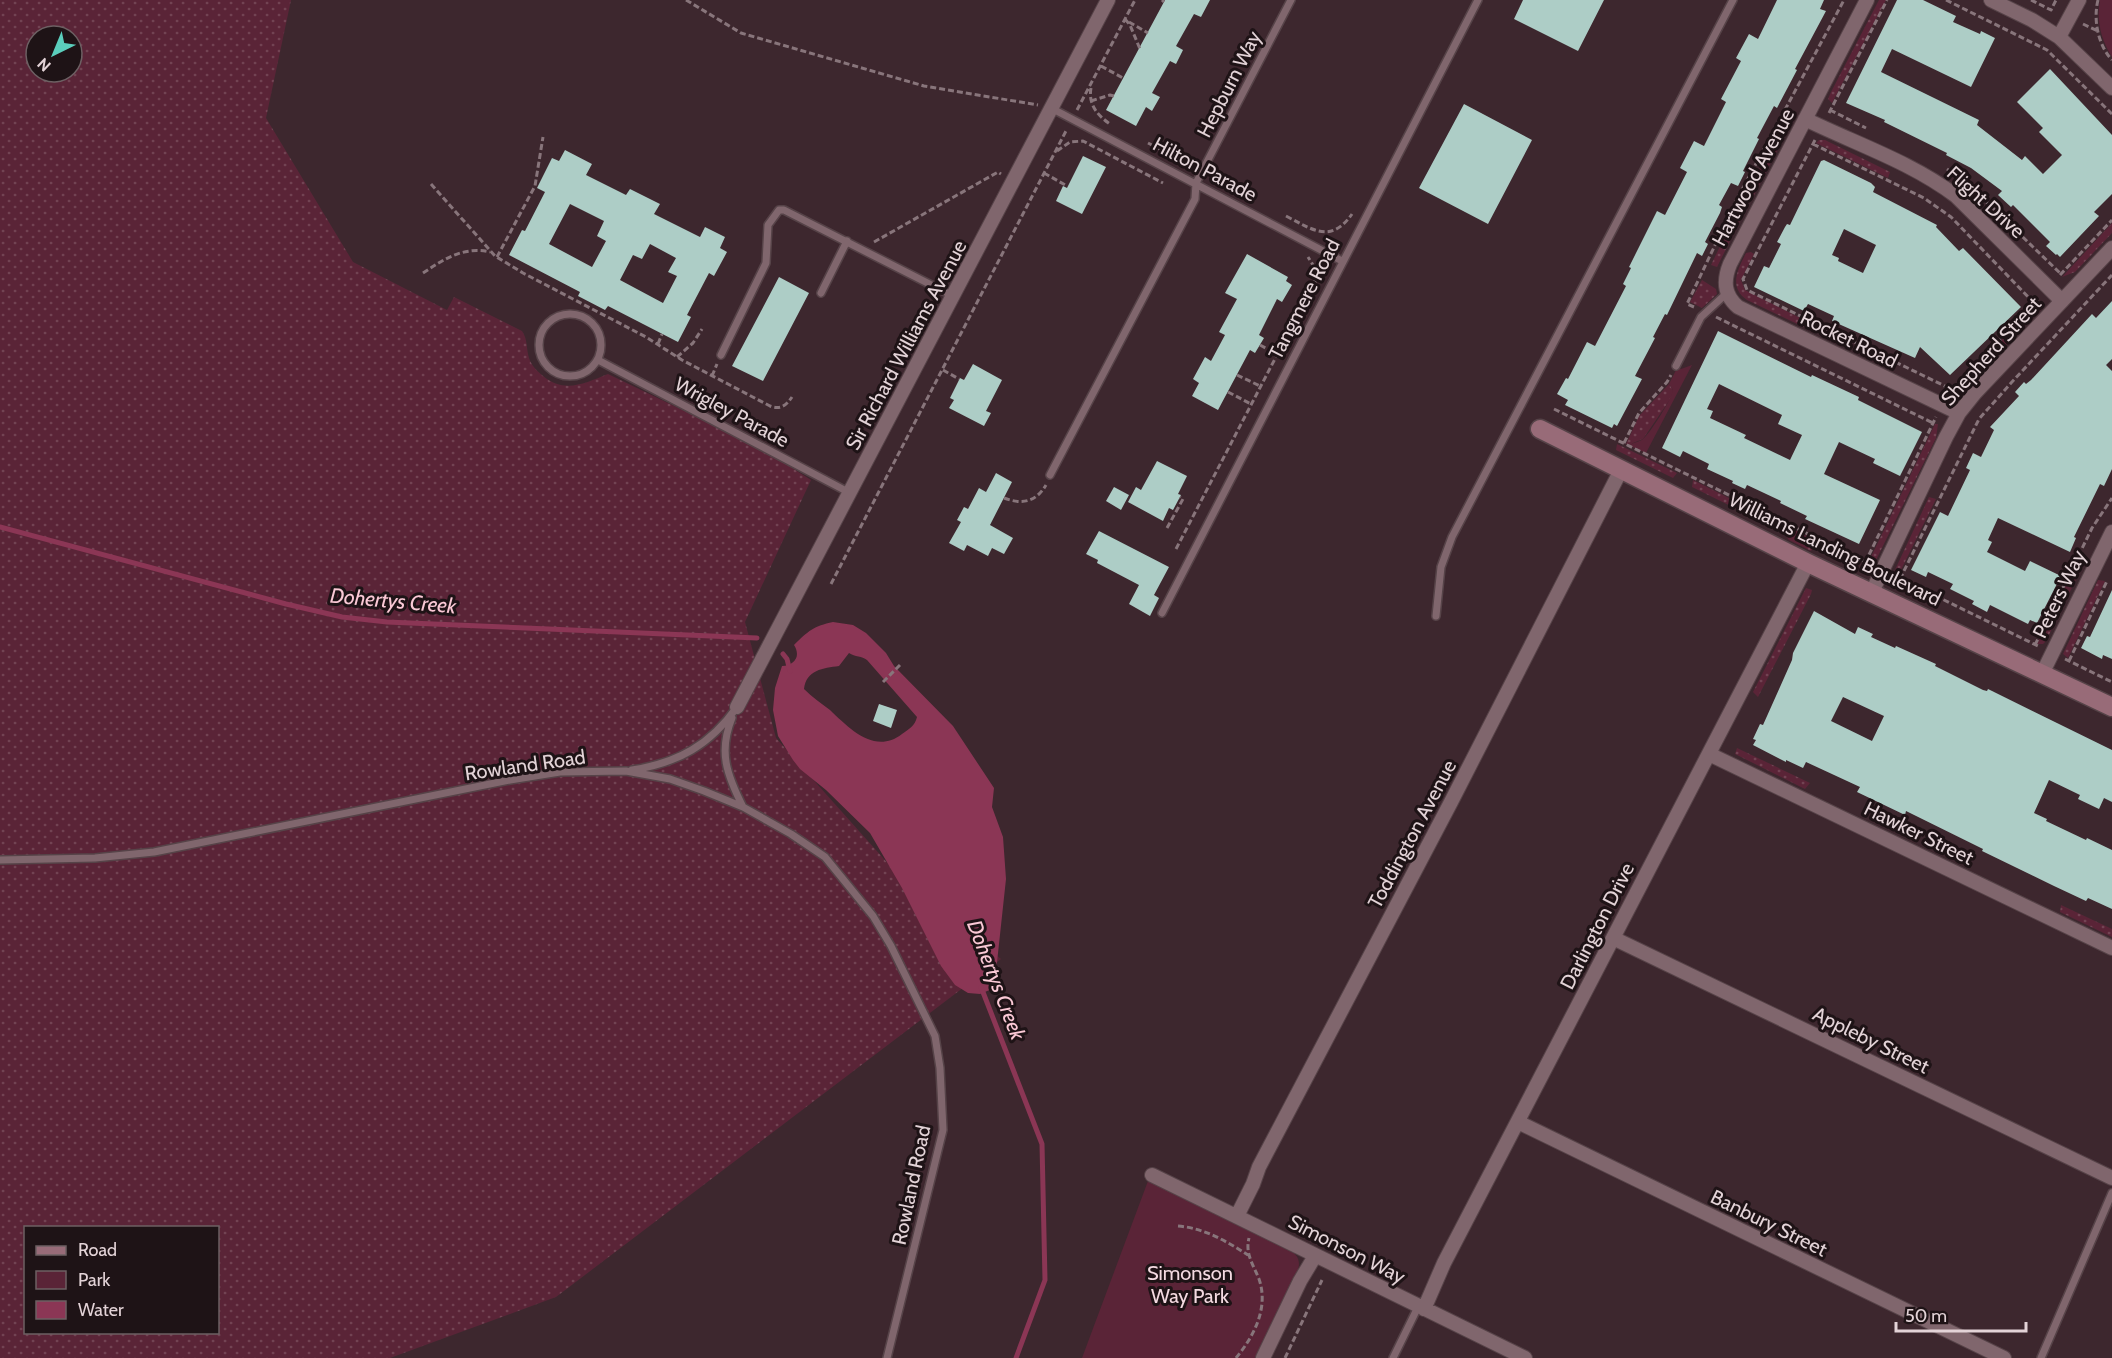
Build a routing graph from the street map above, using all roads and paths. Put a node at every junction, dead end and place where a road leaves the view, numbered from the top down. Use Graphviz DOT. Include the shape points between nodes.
graph roads {
  1 [pos="686,0"];
  2 [pos="1108,0"];
  3 [pos="1135,0"];
  4 [pos="1291,0"];
  5 [pos="1478,0"];
  6 [pos="1733,0"];
  7 [pos="1844,0"];
  8 [pos="1867,0"];
  9 [pos="1887,0"];
  10 [pos="1946,0"];
  11 [pos="1991,0"];
  12 [pos="2031,0"];
  13 [pos="2056,0"];
  14 [pos="2079,0"];
  15 [pos="2098,0"];
  16 [pos="1126,19"];
  17 [pos="1148,33"];
  18 [pos="2059,37"];
  19 [pos="1140,49"];
  20 [pos="2112,60"];
  21 [pos="1101,66"];
  22 [pos="1124,78"];
  23 [pos="1092,83"];
  24 [pos="2112,88"];
  25 [pos="1114,96"];
  26 [pos="1091,101"];
  27 [pos="1051,108"];
  28 [pos="2112,114"];
  29 [pos="1072,119"];
  30 [pos="1805,119"];
  31 [pos="1113,126"];
  32 [pos="1821,127"];
  33 [pos="543,137"];
  34 [pos="1143,141"];
  35 [pos="1813,144"];
  36 [pos="1054,153"];
  37 [pos="1202,171"];
  38 [pos="1044,173"];
  39 [pos="1014,180"];
  40 [pos="1164,183"];
  41 [pos="1196,183"];
  42 [pos="431,184"];
  43 [pos="1068,186"];
  44 [pos="1233,188"];
  45 [pos="1354,212"];
  46 [pos="1283,215"];
  47 [pos="2112,220"];
  48 [pos="847,242"];
  49 [pos="860,248"];
  50 [pos="2112,248"];
  51 [pos="491,252"];
  52 [pos="1306,256"];
  53 [pos="497,257"];
  54 [pos="1342,261"];
  55 [pos="423,273"];
  56 [pos="2112,275"];
  57 [pos="2048,288"];
  58 [pos="821,293"];
  59 [pos="1727,293"];
  60 [pos="953,296"];
  61 [pos="2062,301"];
  62 [pos="2034,303"];
  63 [pos="1705,312"];
  64 [pos="702,329"];
  65 [pos="662,334"];
  66 [pos="658,344"];
  67 [pos="1260,345"];
  68 [pos="1277,354"];
  69 [pos="721,355"];
  70 [pos="677,357"];
  71 [pos="598,360"];
  72 [pos="1676,366"];
  73 [pos="943,370"];
  74 [pos="1237,375"];
  75 [pos="959,379"];
  76 [pos="1260,386"];
  77 [pos="1953,390"];
  78 [pos="1228,392"];
  79 [pos="792,397"];
  80 [pos="1251,404"];
  81 [pos="1942,405"];
  82 [pos="1554,409"];
  83 [pos="1959,413"];
  84 [pos="1933,423"];
  85 [pos="1540,429"];
  86 [pos="1623,443"];
  87 [pos="1621,470"];
  88 [pos="1050,475"];
  89 [pos="850,493"];
  90 [pos="1180,497"];
  91 [pos="1004,498"];
  92 [pos="2112,498"];
  93 [pos="1167,528"];
  94 [pos="2112,532"];
  95 [pos="1176,549"];
  96 [pos="1865,562"];
  97 [pos="1808,563"];
  98 [pos="1882,571"];
  99 [pos="2109,577"];
  100 [pos="1900,579"];
  101 [pos="831,584"];
  102 [pos="1872,592"];
  103 [pos="1162,613"];
  104 [pos="1436,616"];
  105 [pos="2035,645"];
  106 [pos="2052,652"];
  107 [pos="2069,660"];
  108 [pos="900,665"];
  109 [pos="2042,674"];
  110 [pos="883,682"];
  111 [pos="2112,682"];
  112 [pos="737,707"];
  113 [pos="2112,707"];
  114 [pos="1709,754"];
  115 [pos="626,771"];
  116 [pos="743,807"];
  117 [pos="0,860"];
  118 [pos="1613,938"];
  119 [pos="2112,948"];
  120 [pos="1518,1122"];
  121 [pos="1152,1175"];
  122 [pos="2112,1178"];
  123 [pos="2112,1193"];
  124 [pos="1237,1216"];
  125 [pos="1256,1225"];
  126 [pos="1178,1226"];
  127 [pos="1248,1255"];
  128 [pos="1315,1256"];
  129 [pos="1322,1280"];
  130 [pos="1421,1308"];
  131 [pos="887,1358"];
  132 [pos="1236,1358"];
  133 [pos="1263,1358"];
  134 [pos="1284,1358"];
  135 [pos="1393,1358"];
  136 [pos="1525,1358"];
  137 [pos="2004,1358"];
  138 [pos="2041,1358"];
  1 -- 27 [label="path" via="741,33 924,86"];
  2 -- 27 [label="street, Sir Richard Williams Avenue"];
  3 -- 16 [label="path"];
  4 -- 37 [label="lane, Hepburn Way"];
  5 -- 54 [label="lane, Tangmere Road"];
  6 -- 104 [label="lane" via="1452,537 1441,567"];
  7 -- 63 [label="path" via="1737,199 1687,304"];
  8 -- 30 [label="street, Hartwood Avenue"];
  9 -- 32 [label="path"];
  10 -- 28 [label="path" via="2047,50"];
  11 -- 18 [label="street"];
  12 -- 13 [label="path" via="2051,10"];
  14 -- 18 [label="street"];
  15 -- 20 [label="path" via="2098,31"];
  16 -- 17 [label="path"];
  16 -- 19 [label="path"];
  16 -- 21 [label="path"];
  18 -- 24 [label="street"];
  21 -- 22 [label="path"];
  21 -- 23 [label="path"];
  23 -- 26 [label="path"];
  23 -- 29 [label="path"];
  25 -- 26 [label="path"];
  26 -- 31 [label="path" via="1097,114"];
  27 -- 29 [label="lane, Hilton Parade"];
  27 -- 39 [label="street, Sir Richard Williams Avenue"];
  29 -- 36 [label="path"];
  29 -- 41 [label="lane, Hilton Parade"];
  30 -- 32 [label="street, Flight Drive"];
  30 -- 59 [label="street, Hartwood Avenue" via="1730,264 1725,281"];
  32 -- 35 [label="path"];
  32 -- 57 [label="street, Flight Drive" via="1937,182"];
  33 -- 53 [label="path" via="535,186"];
  34 -- 37 [label="path"];
  35 -- 62 [label="path" via="1924,198 1951,217"];
  35 -- 77 [label="path" via="1743,279 1747,290"];
  36 -- 38 [label="path"];
  36 -- 40 [label="path" via="1070,142 1083,141"];
  37 -- 41 [label="lane, Hepburn Way"];
  37 -- 44 [label="path"];
  38 -- 43 [label="path"];
  38 -- 73 [label="path"];
  39 -- 49 [label="path" via="998,172"];
  39 -- 60 [label="street, Sir Richard Williams Avenue"];
  41 -- 54 [label="lane, Hilton Parade"];
  41 -- 88 [label="lane, Hepburn Way" via="1195,199"];
  42 -- 51 [label="path"];
  45 -- 46 [label="path" via="1344,225 1325,232"];
  47 -- 57 [label="path"];
  48 -- 49 [label="lane"];
  48 -- 58 [label="lane"];
  48 -- 69 [label="lane" via="779,210 768,225 766,263"];
  49 -- 60 [label="lane"];
  50 -- 61 [label="street, Shepherd Street"];
  51 -- 53 [label="path"];
  51 -- 55 [label="path" via="465,251"];
  52 -- 68 [label="path" via="1313,265 1315,282"];
  53 -- 66 [label="path"];
  54 -- 103 [label="lane, Tangmere Road"];
  56 -- 100 [label="path" via="1979,419"];
  57 -- 61 [label="street, Flight Drive"];
  57 -- 62 [label="path"];
  59 -- 63 [label="lane"];
  59 -- 81 [label="street, Rocket Road" via="1738,307"];
  60 -- 89 [label="street, Sir Richard Williams Avenue"];
  61 -- 83 [label="street, Shepherd Street"];
  62 -- 77 [label="path"];
  63 -- 72 [label="lane"];
  63 -- 84 [label="path"];
  64 -- 70 [label="path" via="693,344"];
  65 -- 66 [label="path"];
  66 -- 70 [label="path"];
  67 -- 68 [label="path"];
  68 -- 76 [label="path"];
  70 -- 79 [label="path" via="777,409"];
  71 -- 71 [label="lane" via="573,376 554,371 546,364 538,345 545,326 562,314 573,313 591,321 601,340"];
  71 -- 89 [label="lane, Wrigley Parade"];
  72 -- 86 [label="path" via="1639,413"];
  73 -- 75 [label="path"];
  73 -- 101 [label="path"];
  74 -- 76 [label="path"];
  76 -- 80 [label="path"];
  77 -- 81 [label="path"];
  78 -- 80 [label="path"];
  80 -- 95 [label="path"];
  81 -- 83 [label="street, Rocket Road"];
  81 -- 84 [label="path"];
  82 -- 86 [label="path"];
  83 -- 98 [label="street, Shepherd Street"];
  84 -- 96 [label="path"];
  85 -- 87 [label="street, Williams Landing Boulevard"];
  86 -- 96 [label="path"];
  87 -- 97 [label="street, Williams Landing Boulevard"];
  87 -- 124 [label="street, Toddington Avenue"];
  88 -- 91 [label="path" via="1034,499 1015,503"];
  89 -- 112 [label="street, Sir Richard Williams Avenue"];
  90 -- 93 [label="path" via="1183,499"];
  92 -- 105 [label="path" via="2092,528"];
  94 -- 106 [label="street, Peters Way"];
  96 -- 98 [label="path"];
  97 -- 102 [label="street, Williams Landing Boulevard"];
  97 -- 114 [label="street, Darlington Drive"];
  98 -- 100 [label="path"];
  98 -- 102 [label="street, Shepherd Street"];
  99 -- 107 [label="path"];
  100 -- 105 [label="path"];
  102 -- 109 [label="street, Williams Landing Boulevard"];
  105 -- 106 [label="path"];
  106 -- 107 [label="path"];
  106 -- 109 [label="street, Peters Way"];
  107 -- 111 [label="path"];
  108 -- 110 [label="path"];
  109 -- 113 [label="street, Williams Landing Boulevard"];
  112 -- 115 [label="lane" via="709,739 686,755"];
  112 -- 116 [label="lane" via="729,727 725,759 729,780"];
  114 -- 118 [label="street, Darlington Drive"];
  114 -- 119 [label="street, Hawker Street"];
  115 -- 116 [label="lane, Rowland Road" via="670,779"];
  115 -- 117 [label="lane, Rowland Road" via="560,772 510,780 154,852"];
  116 -- 131 [label="lane, Rowland Road" via="825,857 854,890 891,946 935,1035 942,1130"];
  118 -- 120 [label="street, Darlington Drive"];
  118 -- 122 [label="street, Appleby Street"];
  120 -- 130 [label="street, Darlington Drive"];
  120 -- 137 [label="street, Banbury Street"];
  121 -- 124 [label="street, Simonson Way"];
  123 -- 138 [label="lane"];
  124 -- 125 [label="street, Simonson Way"];
  125 -- 127 [label="path" via="1249,1239"];
  125 -- 128 [label="street, Simonson Way"];
  126 -- 127 [label="path" via="1214,1235"];
  127 -- 132 [label="path" via="1261,1287 1261,1308 1256,1328"];
  128 -- 130 [label="street, Simonson Way"];
  128 -- 133 [label="street"];
  129 -- 134 [label="path"];
  130 -- 135 [label="lane"];
  130 -- 136 [label="street, Simonson Way"];
}
